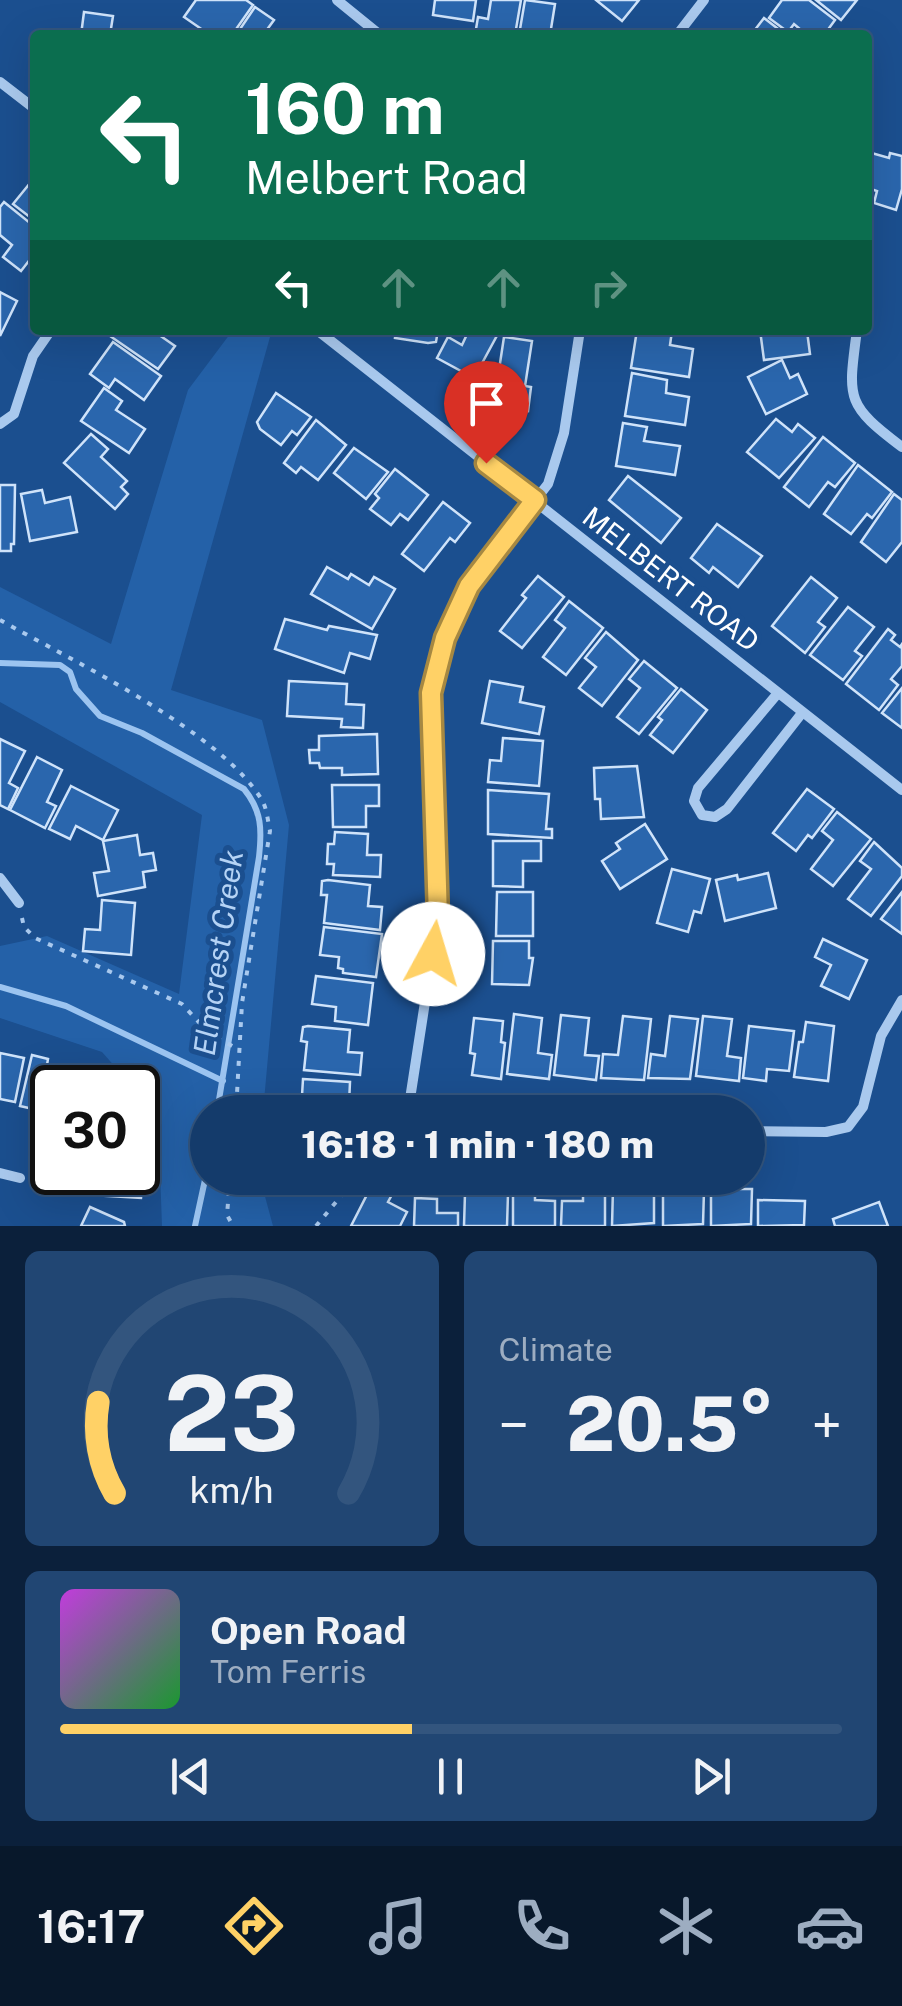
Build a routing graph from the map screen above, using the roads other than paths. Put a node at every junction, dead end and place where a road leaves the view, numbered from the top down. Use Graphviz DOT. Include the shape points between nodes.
graph roads {
  1 [pos="337,0"];
  2 [pos="704,0"];
  3 [pos="374,30"];
  4 [pos="681,30"];
  5 [pos="0,82"];
  6 [pos="30,105"];
  7 [pos="47,335"];
  8 [pos="323,335"];
  9 [pos="579,335"];
  10 [pos="856,335"];
  11 [pos="0,424"];
  12 [pos="902,447"];
  13 [pos="535,500"];
  14 [pos="778,692"];
  15 [pos="802,713"];
  16 [pos="902,790"];
  17 [pos="0,878"];
  18 [pos="19,903"];
  19 [pos="902,1000"];
  20 [pos="411,1095"];
  21 [pos="765,1131"];
  22 [pos="0,1173"];
  23 [pos="20,1178"];
  1 -- 3 [label="street"];
  2 -- 4 [label="street"];
  5 -- 6 [label="street"];
  7 -- 11 [label="street" via="32,356 14,414"];
  8 -- 13 [label="street, MELBERT ROAD"];
  9 -- 13 [label="street" via="564,434 548,484"];
  10 -- 12 [label="street" via="853,398 868,421"];
  13 -- 14 [label="street, MELBERT ROAD"];
  13 -- 20 [label="street" via="469,586 445,638 431,693 438,918"];
  14 -- 15 [label="street, MELBERT ROAD"];
  14 -- 15 [label="street" via="698,788 694,801 702,815 715,818 727,809"];
  15 -- 16 [label="street, MELBERT ROAD"];
  17 -- 18 [label="street"];
  19 -- 21 [label="street" via="881,1036 863,1107 848,1126"];
  22 -- 23 [label="street"];
}
